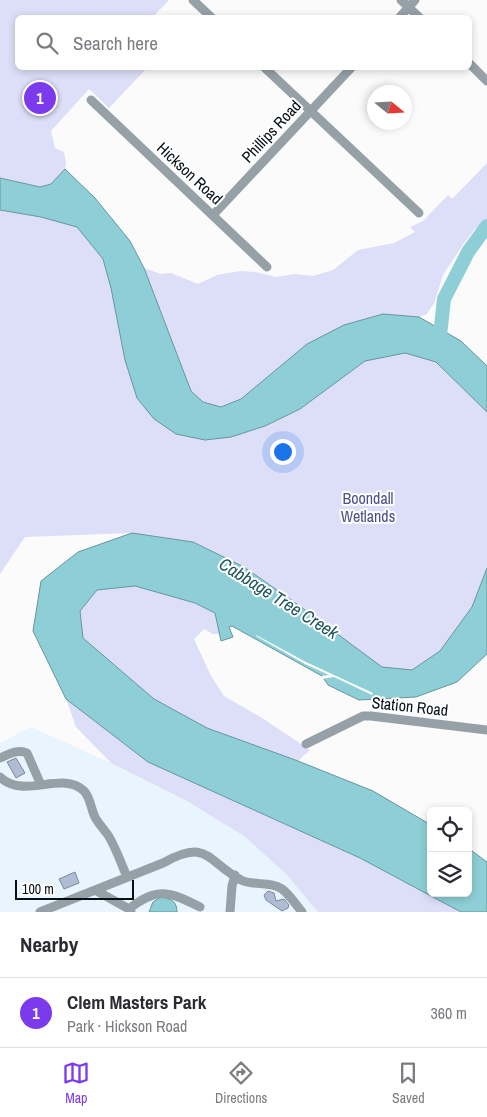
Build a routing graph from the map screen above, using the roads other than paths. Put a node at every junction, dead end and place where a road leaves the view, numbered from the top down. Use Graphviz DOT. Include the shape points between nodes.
graph roads {
  1 [pos="193,0"];
  2 [pos="401,0"];
  3 [pos="416,0"];
  4 [pos="409,7"];
  5 [pos="209,15"];
  6 [pos="402,15"];
  7 [pos="417,15"];
  8 [pos="472,66"];
  9 [pos="267,70"];
  10 [pos="350,70"];
  11 [pos="487,80"];
  12 [pos="91,100"];
  13 [pos="311,111"];
  14 [pos="419,213"];
  15 [pos="213,215"];
  16 [pos="267,267"];
  17 [pos="487,730"];
  18 [pos="306,744"];
  19 [pos="0,758"];
  20 [pos="0,777"];
  21 [pos="41,786"];
  22 [pos="235,875"];
  23 [pos="127,877"];
  24 [pos="96,890"];
  25 [pos="200,907"];
  26 [pos="130,910"];
  27 [pos="40,912"];
  28 [pos="230,912"];
  29 [pos="302,912"];
  1 -- 5 [label="street"];
  2 -- 4 [label="street"];
  3 -- 4 [label="street"];
  4 -- 6 [label="street"];
  4 -- 7 [label="street"];
  8 -- 11 [label="street"];
  9 -- 13 [label="street"];
  10 -- 13 [label="street, Phillips Road"];
  12 -- 15 [label="street, Hickson Road"];
  13 -- 14 [label="street"];
  13 -- 15 [label="street, Phillips Road"];
  15 -- 16 [label="street, Hickson Road"];
  17 -- 18 [label="street, Station Road" via="363,716"];
  19 -- 21 [label="street" via="17,751 27,753"];
  20 -- 21 [label="street" via="13,785"];
  21 -- 23 [label="street" via="70,784 88,795 96,819 108,836"];
  22 -- 23 [label="street" via="208,855 195,852 180,854"];
  22 -- 28 [label="street"];
  22 -- 29 [label="street" via="242,880 283,889"];
  23 -- 24 [label="street"];
  24 -- 26 [label="street"];
  24 -- 27 [label="street"];
  25 -- 26 [label="street" via="161,892 141,899"];
}
